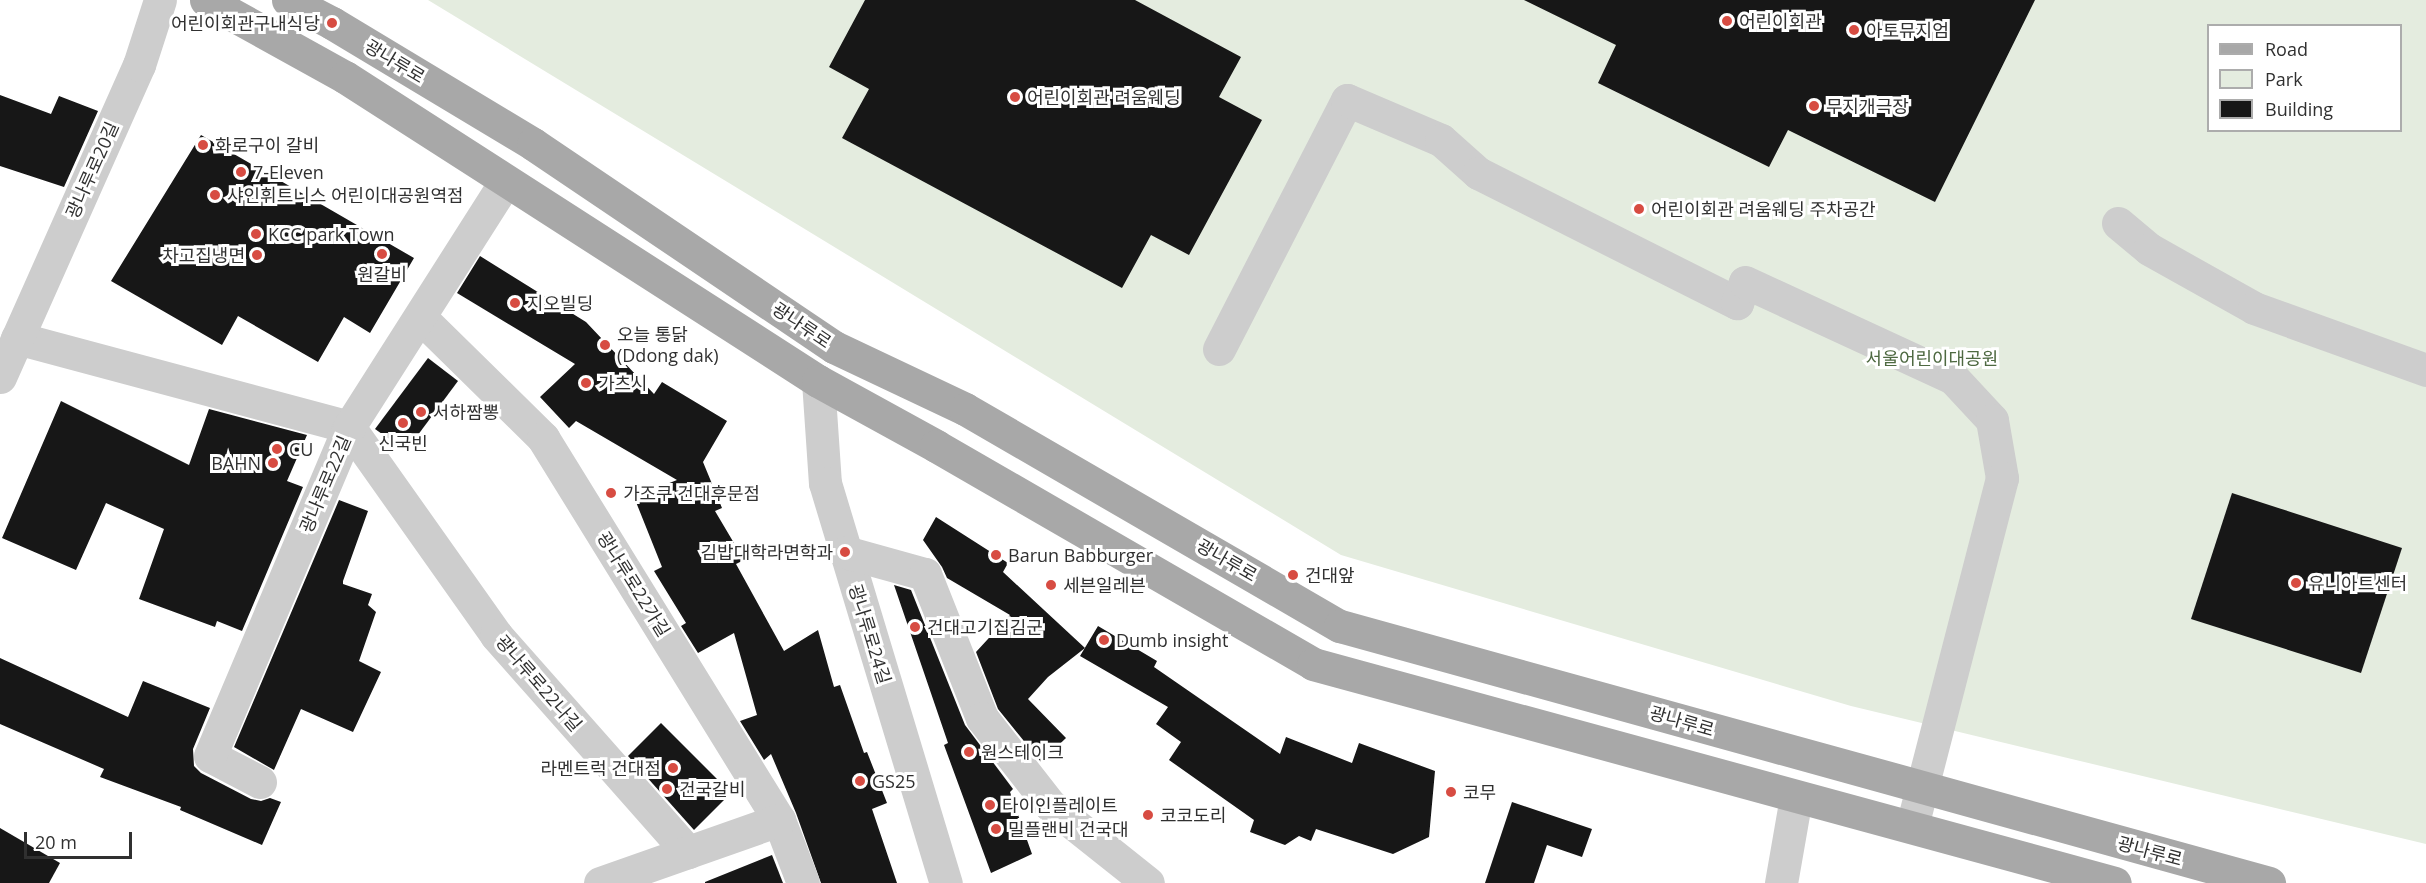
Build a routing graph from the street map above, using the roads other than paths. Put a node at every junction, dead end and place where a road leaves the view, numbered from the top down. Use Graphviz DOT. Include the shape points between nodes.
graph roads {
  1 [pos="160,0"];
  2 [pos="206,0"];
  3 [pos="294,2"];
  4 [pos="505,182"];
  5 [pos="2118,223"];
  6 [pos="420,316"];
  7 [pos="17,338"];
  8 [pos="834,347"];
  9 [pos="1220,349"];
  10 [pos="2426,370"];
  11 [pos="0,377"];
  12 [pos="818,381"];
  13 [pos="349,427"];
  14 [pos="845,552"];
  15 [pos="260,782"];
  16 [pos="1923,788"];
  17 [pos="1796,797"];
  18 [pos="779,820"];
  19 [pos="1912,827"];
  20 [pos="688,852"];
  21 [pos="600,883"];
  22 [pos="803,883"];
  23 [pos="946,883"];
  24 [pos="1148,883"];
  25 [pos="1781,883"];
  26 [pos="2115,883"];
  27 [pos="2269,883"];
  1 -- 7 [label="street, 광나루로20길" via="139,65"];
  2 -- 4 [label="main road" via="345,77"];
  3 -- 8 [label="main road, 광나루로" via="533,144"];
  4 -- 6 [label="street, 광나루로22길"];
  4 -- 12 [label="main road"];
  5 -- 10 [label="street" via="2149,249 2254,308"];
  6 -- 13 [label="street, 광나루로22길"];
  6 -- 18 [label="street, 광나루로22가길" via="543,438"];
  7 -- 11 [label="street, 광나루로20길"];
  7 -- 13 [label="street"];
  8 -- 12 [label="main road"];
  8 -- 16 [label="main road, 광나루로" via="965,409 1340,626"];
  9 -- 16 [label="street" via="1347,100 1441,140 1478,173 1737,303 1745,282 1953,378 1992,420 2002,478"];
  12 -- 14 [label="street, 광나루로24길" via="825,483"];
  12 -- 17 [label="main road" via="1313,664"];
  13 -- 15 [label="street, 광나루로22길" via="210,756"];
  13 -- 20 [label="street, 광나루로22나길" via="496,634"];
  14 -- 23 [label="street, 광나루로24길"];
  14 -- 24 [label="street" via="925,574 982,718 1050,805"];
  16 -- 19 [label="street"];
  16 -- 27 [label="main road, 광나루로"];
  17 -- 19 [label="main road"];
  17 -- 25 [label="street"];
  18 -- 20 [label="street"];
  18 -- 22 [label="street, 광나루로22가길"];
  19 -- 26 [label="main road"];
  20 -- 21 [label="street"];
}
